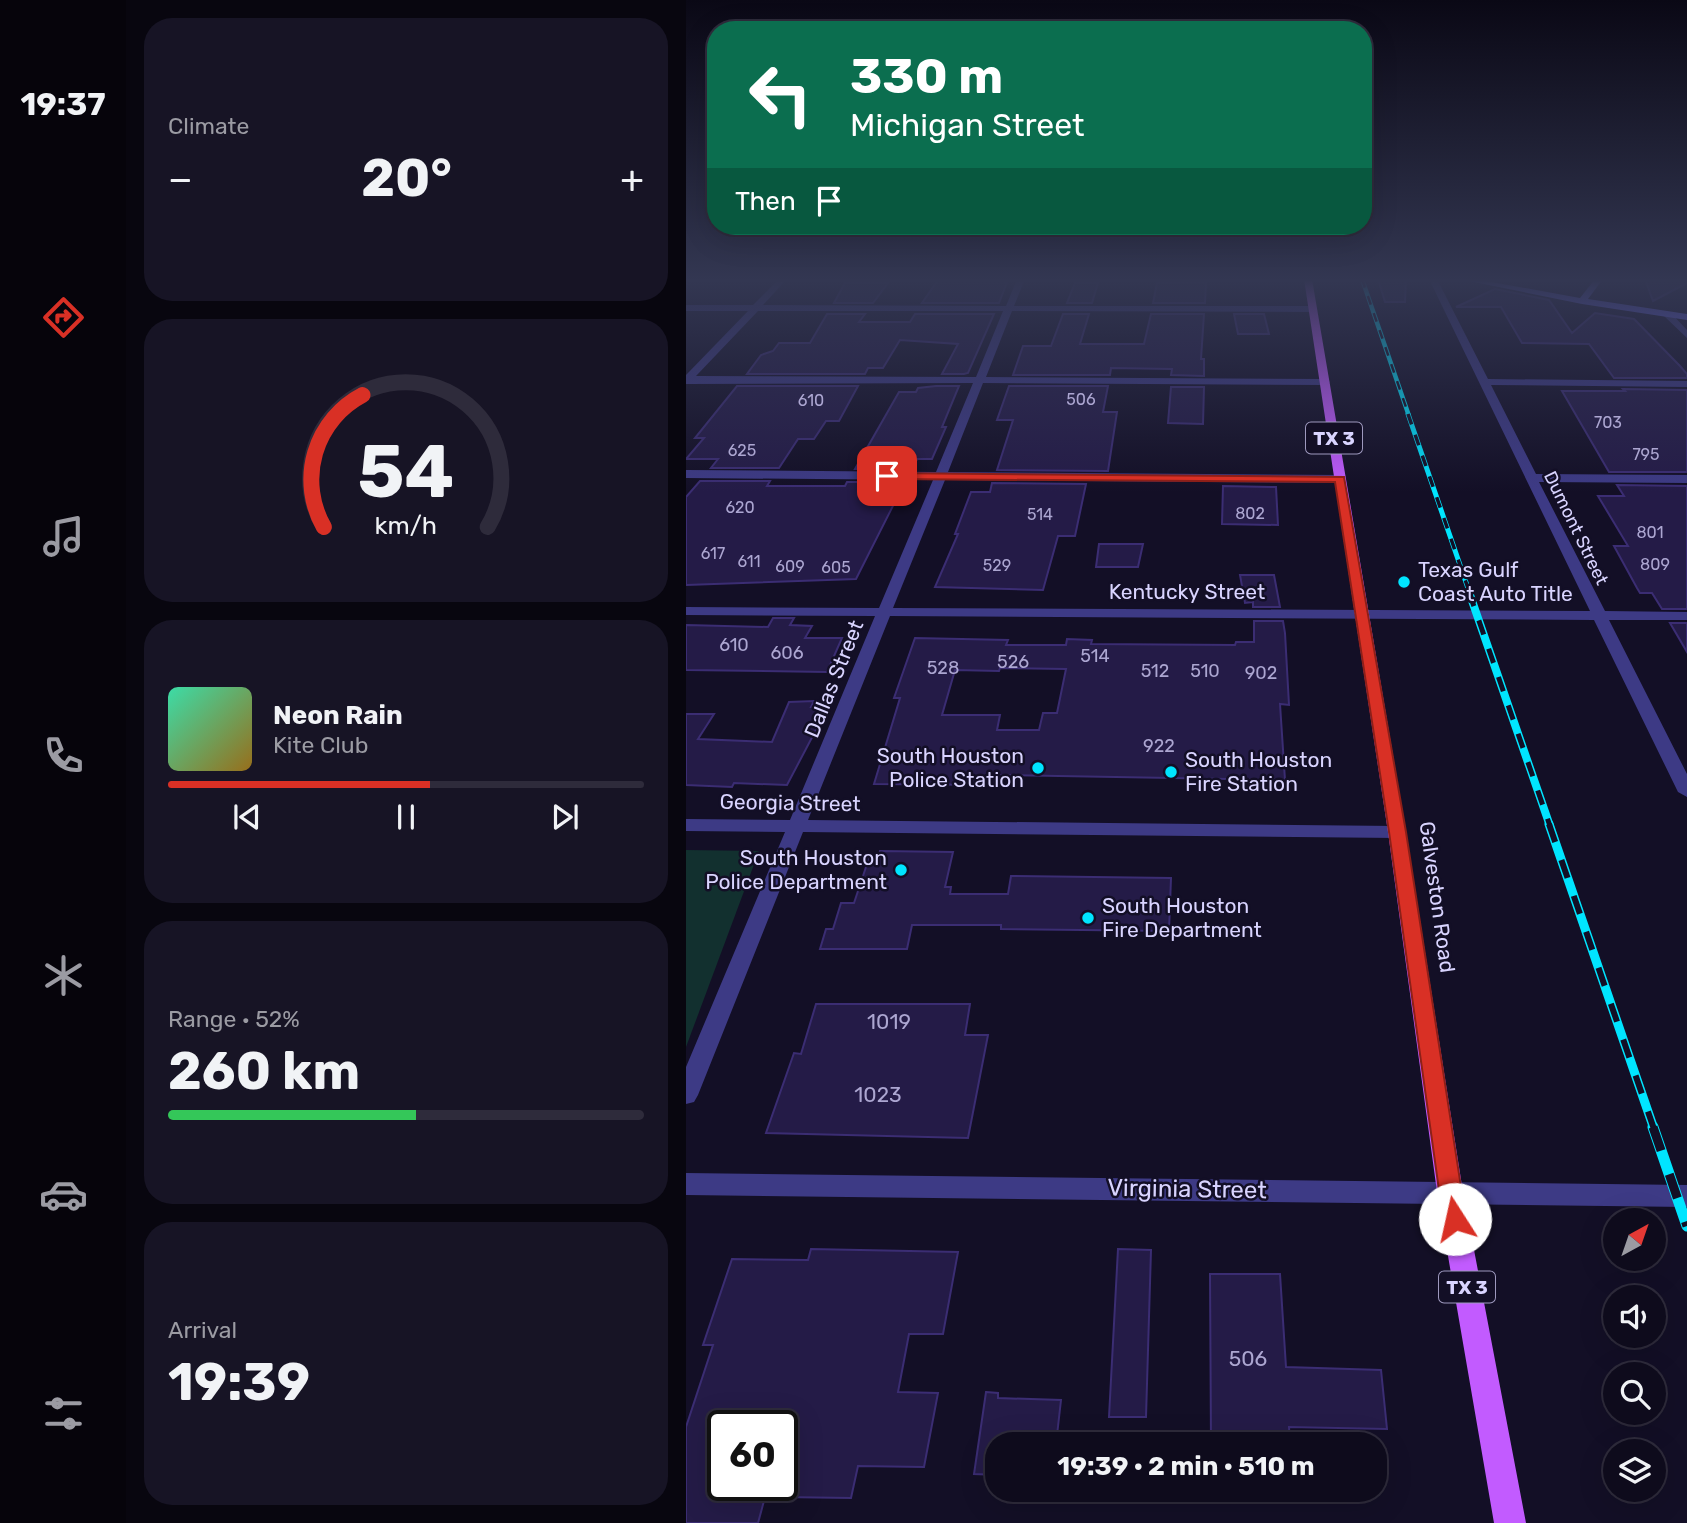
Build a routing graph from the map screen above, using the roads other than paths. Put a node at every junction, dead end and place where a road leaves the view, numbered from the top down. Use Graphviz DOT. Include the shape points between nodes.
graph roads {
  1 [pos="715,350"];
  2 [pos="991,350"];
  3 [pos="1320,350"];
  4 [pos="1468,350"];
  5 [pos="686,380"];
  6 [pos="979,380"];
  7 [pos="1325,382"];
  8 [pos="1484,382"];
  9 [pos="1687,384"];
  10 [pos="686,474"];
  11 [pos="940,476"];
  12 [pos="1531,478"];
  13 [pos="1340,479"];
  14 [pos="1687,479"];
  15 [pos="686,611"];
  16 [pos="884,612"];
  17 [pos="1362,614"];
  18 [pos="1600,616"];
  19 [pos="1687,616"];
  20 [pos="1687,792"];
  21 [pos="686,825"];
  22 [pos="796,826"];
  23 [pos="1397,832"];
  24 [pos="686,1095"];
  25 [pos="686,1184"];
  26 [pos="1450,1192"];
  27 [pos="1687,1196"];
  28 [pos="1510,1523"];
  1 -- 5 [label="street"];
  2 -- 6 [label="street, Dallas Street"];
  3 -- 7 [label="main road, Galveston Road / TX 3"];
  4 -- 8 [label="street, Dumont Street"];
  5 -- 6 [label="street"];
  6 -- 7 [label="street"];
  6 -- 11 [label="street, Dallas Street"];
  7 -- 13 [label="main road, Galveston Road / TX 3"];
  8 -- 9 [label="street"];
  8 -- 12 [label="street, Dumont Street"];
  10 -- 11 [label="street"];
  11 -- 13 [label="street"];
  11 -- 16 [label="street, Dallas Street"];
  12 -- 14 [label="street"];
  12 -- 18 [label="street, Dumont Street"];
  13 -- 17 [label="main road, Galveston Road / TX 3"];
  15 -- 16 [label="street, Kentucky Street"];
  16 -- 17 [label="street, Kentucky Street"];
  16 -- 22 [label="street, Dallas Street"];
  17 -- 18 [label="street, Kentucky Street"];
  17 -- 23 [label="main road, Galveston Road / TX 3"];
  18 -- 19 [label="street, Kentucky Street"];
  18 -- 20 [label="street, Dumont Street"];
  21 -- 22 [label="street, Georgia Street"];
  22 -- 23 [label="street, Georgia Street"];
  22 -- 24 [label="street, Dallas Street"];
  23 -- 26 [label="main road, Galveston Road / TX 3"];
  25 -- 26 [label="street, Virginia Street"];
  26 -- 27 [label="street, Virginia Street"];
  26 -- 28 [label="main road, Galveston Road / TX 3"];
}
